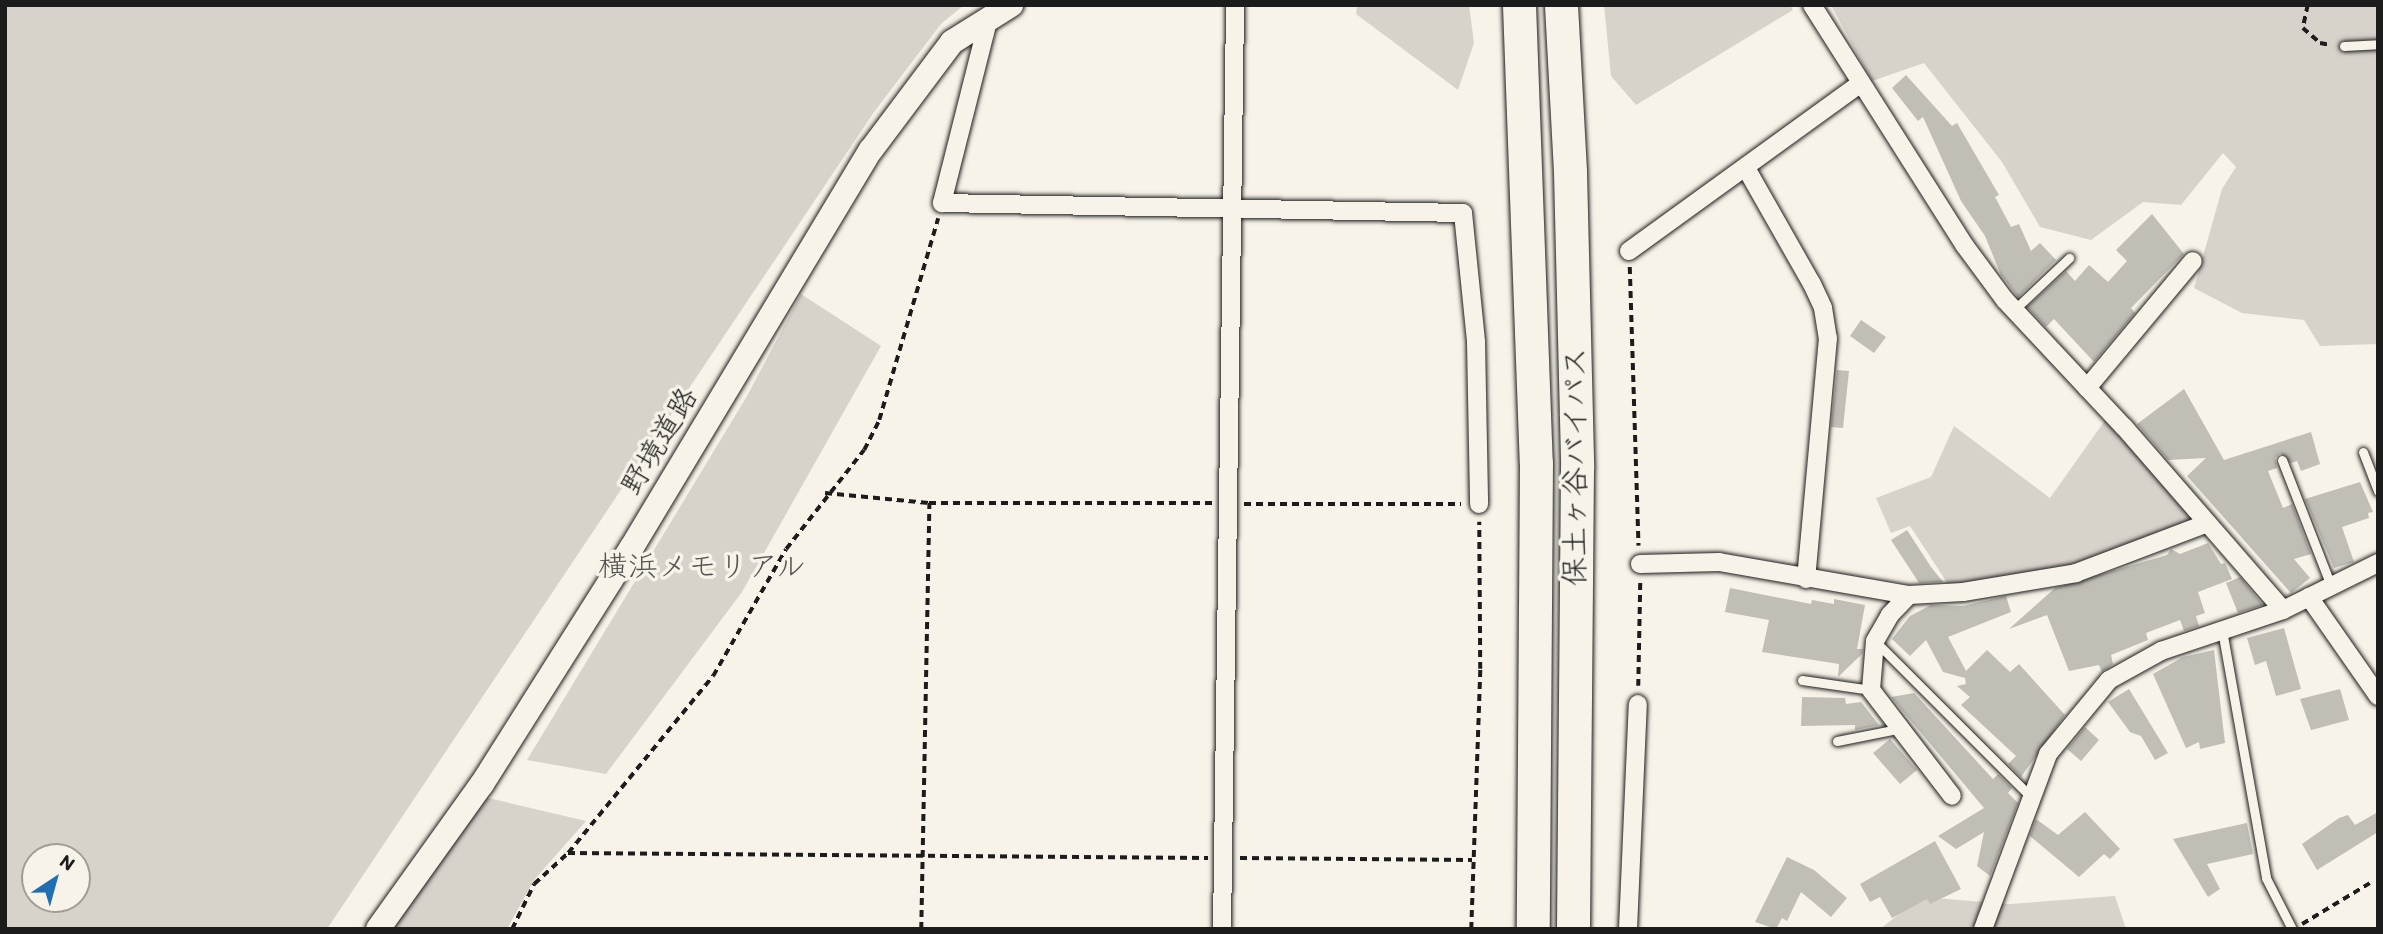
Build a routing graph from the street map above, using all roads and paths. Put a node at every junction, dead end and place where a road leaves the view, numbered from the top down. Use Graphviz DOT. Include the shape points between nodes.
graph roads {
  1 [pos="1011,5"];
  2 [pos="1235,5"];
  3 [pos="1519,5"];
  4 [pos="1561,5"];
  5 [pos="1812,5"];
  6 [pos="2308,5"];
  7 [pos="989,17"];
  8 [pos="2378,44"];
  9 [pos="2344,46"];
  10 [pos="1861,83"];
  11 [pos="1745,168"];
  12 [pos="942,203"];
  13 [pos="1233,206"];
  14 [pos="1629,251"];
  15 [pos="2069,258"];
  16 [pos="2193,261"];
  17 [pos="2014,310"];
  18 [pos="2087,388"];
  19 [pos="2363,452"];
  20 [pos="2282,460"];
  21 [pos="2378,491"];
  22 [pos="825,494"];
  23 [pos="929,502"];
  24 [pos="1227,503"];
  25 [pos="1479,504"];
  26 [pos="2205,524"];
  27 [pos="2378,563"];
  28 [pos="1640,564"];
  29 [pos="1805,579"];
  30 [pos="2331,586"];
  31 [pos="1909,595"];
  32 [pos="2309,597"];
  33 [pos="2283,610"];
  34 [pos="2222,630"];
  35 [pos="1875,640"];
  36 [pos="1802,680"];
  37 [pos="1871,690"];
  38 [pos="2378,696"];
  39 [pos="1638,704"];
  40 [pos="1897,729"];
  41 [pos="1837,741"];
  42 [pos="1952,796"];
  43 [pos="2031,797"];
  44 [pos="568,853"];
  45 [pos="922,855"];
  46 [pos="1223,858"];
  47 [pos="1472,860"];
  48 [pos="2370,883"];
  49 [pos="378,929"];
  50 [pos="512,929"];
  51 [pos="921,929"];
  52 [pos="1222,929"];
  53 [pos="1471,929"];
  54 [pos="1533,929"];
  55 [pos="1573,929"];
  56 [pos="1628,929"];
  57 [pos="1983,929"];
  58 [pos="2293,929"];
  1 -- 7 [label="street, 野境道路"];
  2 -- 13 [label="street"];
  3 -- 54 [label="highway, 保土ヶ谷バイパス" via="1536,463"];
  4 -- 55 [label="highway, 保土ヶ谷バイパス" via="1577,468"];
  5 -- 10 [label="street"];
  6 -- 9 [label="path" via="2303,29 2320,43"];
  7 -- 12 [label="street"];
  7 -- 49 [label="street, 野境道路" via="952,42 871,150 632,547 482,784"];
  8 -- 9 [label="lane"];
  10 -- 11 [label="street"];
  10 -- 17 [label="street" via="1965,246"];
  11 -- 14 [label="street"];
  11 -- 29 [label="street" via="1812,284 1823,308 1828,338"];
  12 -- 13 [label="street"];
  12 -- 22 [label="path" via="879,420 864,450"];
  13 -- 24 [label="street"];
  13 -- 25 [label="street" via="1463,213 1476,342"];
  14 -- 28 [label="path"];
  15 -- 17 [label="lane"];
  16 -- 18 [label="street"];
  17 -- 18 [label="street"];
  18 -- 26 [label="street"];
  19 -- 21 [label="lane"];
  20 -- 30 [label="lane"];
  22 -- 23 [label="path"];
  22 -- 44 [label="path" via="786,549 713,676"];
  23 -- 24 [label="path"];
  23 -- 45 [label="path"];
  24 -- 25 [label="path"];
  24 -- 46 [label="street"];
  25 -- 47 [label="path" via="1480,669"];
  26 -- 31 [label="street" via="2076,573 1963,592"];
  26 -- 33 [label="street"];
  27 -- 30 [label="street"];
  28 -- 29 [label="street" via="1719,562"];
  28 -- 39 [label="path"];
  29 -- 31 [label="street"];
  30 -- 32 [label="street"];
  31 -- 35 [label="street"];
  32 -- 33 [label="street"];
  32 -- 38 [label="street"];
  33 -- 34 [label="street"];
  34 -- 43 [label="street" via="2161,651 2109,680 2048,754"];
  34 -- 58 [label="lane" via="2266,878"];
  35 -- 37 [label="street"];
  35 -- 43 [label="lane"];
  36 -- 37 [label="lane"];
  37 -- 40 [label="street"];
  39 -- 56 [label="street"];
  40 -- 41 [label="lane"];
  40 -- 42 [label="street"];
  43 -- 57 [label="street"];
  44 -- 45 [label="path"];
  44 -- 50 [label="path" via="534,884"];
  45 -- 46 [label="path"];
  45 -- 51 [label="path"];
  46 -- 47 [label="path"];
  46 -- 52 [label="street"];
  47 -- 53 [label="path"];
  48 -- 58 [label="path"];
}
